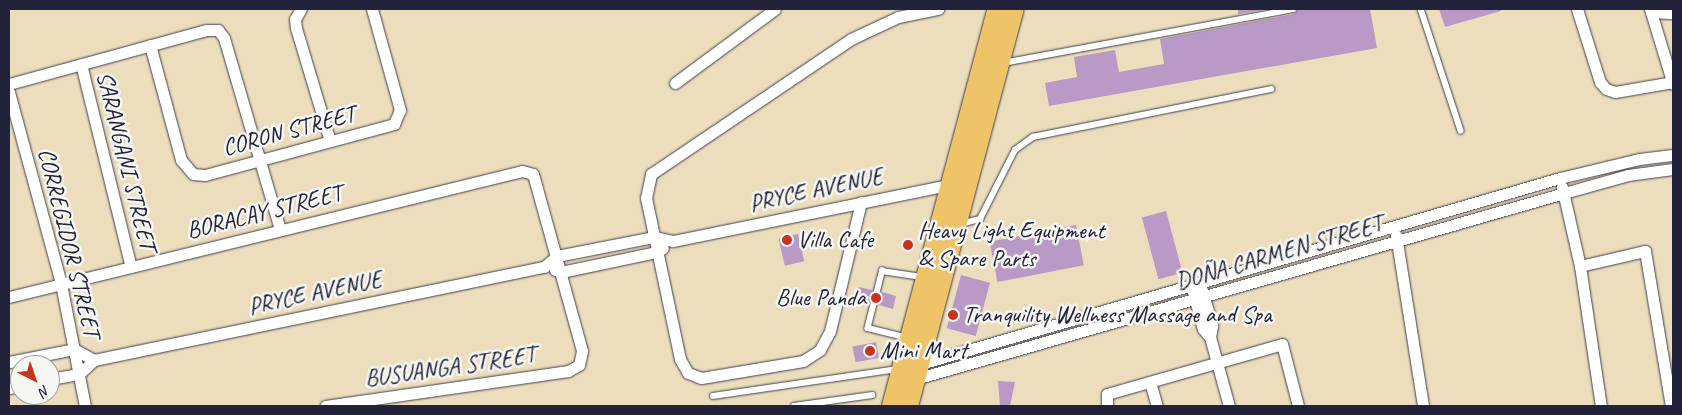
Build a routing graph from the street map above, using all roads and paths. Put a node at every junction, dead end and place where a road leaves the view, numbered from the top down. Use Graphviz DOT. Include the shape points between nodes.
graph roads {
  1 [pos="372,9"];
  2 [pos="775,9"];
  3 [pos="938,9"];
  4 [pos="998,9"];
  5 [pos="1014,9"];
  6 [pos="1293,9"];
  7 [pos="1421,9"];
  8 [pos="1577,9"];
  9 [pos="1651,10"];
  10 [pos="299,11"];
  11 [pos="1673,13"];
  12 [pos="150,45"];
  13 [pos="997,51"];
  14 [pos="81,64"];
  15 [pos="1673,82"];
  16 [pos="675,83"];
  17 [pos="9,84"];
  18 [pos="1271,89"];
  19 [pos="9,92"];
  20 [pos="1461,131"];
  21 [pos="330,140"];
  22 [pos="1673,155"];
  23 [pos="260,160"];
  24 [pos="1673,169"];
  25 [pos="1560,178"];
  26 [pos="959,183"];
  27 [pos="1564,193"];
  28 [pos="861,202"];
  29 [pos="957,224"];
  30 [pos="1395,226"];
  31 [pos="280,230"];
  32 [pos="654,236"];
  33 [pos="673,241"];
  34 [pos="1397,241"];
  35 [pos="657,252"];
  36 [pos="557,256"];
  37 [pos="1580,266"];
  38 [pos="130,267"];
  39 [pos="544,267"];
  40 [pos="561,272"];
  41 [pos="926,278"];
  42 [pos="61,284"];
  43 [pos="1196,285"];
  44 [pos="877,291"];
  45 [pos="9,297"];
  46 [pos="1199,298"];
  47 [pos="874,304"];
  48 [pos="910,339"];
  49 [pos="74,348"];
  50 [pos="94,360"];
  51 [pos="9,362"];
  52 [pos="1217,363"];
  53 [pos="79,374"];
  54 [pos="909,374"];
  55 [pos="60,378"];
  56 [pos="1150,382"];
  57 [pos="872,395"];
  58 [pos="713,396"];
  59 [pos="85,406"];
  60 [pos="326,406"];
  61 [pos="794,406"];
  62 [pos="892,406"];
  63 [pos="908,406"];
  64 [pos="1107,406"];
  65 [pos="1157,406"];
  66 [pos="1229,406"];
  67 [pos="1298,406"];
  68 [pos="1423,406"];
  69 [pos="1601,406"];
  70 [pos="1671,406"];
  1 -- 21 [label="street, CORON STREET" via="399,103 399,117 387,127"];
  2 -- 16 [label="street"];
  3 -- 32 [label="street" via="898,17 866,30 658,167 651,174 646,190"];
  4 -- 13 [label="highway"];
  5 -- 13 [label="highway"];
  6 -- 13 [label="lane"];
  7 -- 20 [label="lane"];
  8 -- 15 [label="street" via="1600,82 1606,89 1615,92"];
  9 -- 11 [label="street"];
  9 -- 15 [label="street"];
  10 -- 21 [label="street" via="296,28"];
  12 -- 14 [label="street"];
  12 -- 23 [label="street" via="218,30 224,38"];
  12 -- 23 [label="street, CORON STREET" via="178,153 188,171 205,176"];
  13 -- 26 [label="highway"];
  14 -- 17 [label="street"];
  14 -- 38 [label="street, SARANGANI STREET"];
  18 -- 29 [label="lane" via="1033,137 1015,150 980,219"];
  19 -- 42 [label="street, CORREGIDOR STREET"];
  21 -- 23 [label="street, CORON STREET"];
  22 -- 25 [label="street, DOÑA CARMEN STREET" via="1640,159"];
  23 -- 31 [label="street"];
  24 -- 27 [label="street, DOÑA CARMEN STREET" via="1636,174"];
  25 -- 27 [label="street"];
  25 -- 30 [label="street, DOÑA CARMEN STREET"];
  26 -- 28 [label="street, PRYCE AVENUE"];
  26 -- 29 [label="highway"];
  26 -- 41 [label="highway"];
  27 -- 34 [label="street, DOÑA CARMEN STREET"];
  27 -- 37 [label="street"];
  28 -- 33 [label="street, PRYCE AVENUE"];
  28 -- 35 [label="street" via="830,331 820,350 803,361 701,378 688,373 680,358"];
  29 -- 54 [label="highway"];
  30 -- 34 [label="street"];
  30 -- 43 [label="street, DOÑA CARMEN STREET"];
  31 -- 36 [label="street, BORACAY STREET" via="522,171 530,172 537,180"];
  31 -- 38 [label="street, BORACAY STREET"];
  32 -- 33 [label="street, PRYCE AVENUE"];
  32 -- 35 [label="street"];
  32 -- 36 [label="street, PRYCE AVENUE"];
  33 -- 35 [label="street, PRYCE AVENUE"];
  34 -- 46 [label="street, DOÑA CARMEN STREET"];
  34 -- 68 [label="street"];
  35 -- 40 [label="street, PRYCE AVENUE"];
  36 -- 39 [label="street, PRYCE AVENUE"];
  36 -- 40 [label="street"];
  37 -- 69 [label="street"];
  37 -- 70 [label="street" via="1644,251"];
  38 -- 42 [label="street, BORACAY STREET"];
  39 -- 40 [label="street, PRYCE AVENUE"];
  39 -- 50 [label="street, PRYCE AVENUE"];
  40 -- 60 [label="street, BUSUANGA STREET" via="582,351 579,365 568,371"];
  41 -- 44 [label="lane" via="882,271"];
  41 -- 48 [label="highway"];
  42 -- 45 [label="street, BORACAY STREET"];
  42 -- 49 [label="street, CORREGIDOR STREET"];
  43 -- 46 [label="street"];
  43 -- 54 [label="street, DOÑA CARMEN STREET"];
  46 -- 52 [label="street" via="1212,326 1210,337"];
  46 -- 54 [label="street, DOÑA CARMEN STREET"];
  47 -- 48 [label="lane" via="868,328"];
  48 -- 54 [label="highway"];
  49 -- 50 [label="street"];
  49 -- 51 [label="street"];
  49 -- 53 [label="street, CORREGIDOR STREET"];
  50 -- 53 [label="street"];
  52 -- 56 [label="street"];
  52 -- 66 [label="street"];
  52 -- 67 [label="street" via="1282,344"];
  53 -- 55 [label="street"];
  53 -- 59 [label="street, CORREGIDOR STREET"];
  54 -- 58 [label="lane"];
  54 -- 62 [label="highway"];
  54 -- 63 [label="highway"];
  56 -- 64 [label="street" via="1107,394"];
  56 -- 65 [label="street"];
  57 -- 61 [label="lane"];
}
